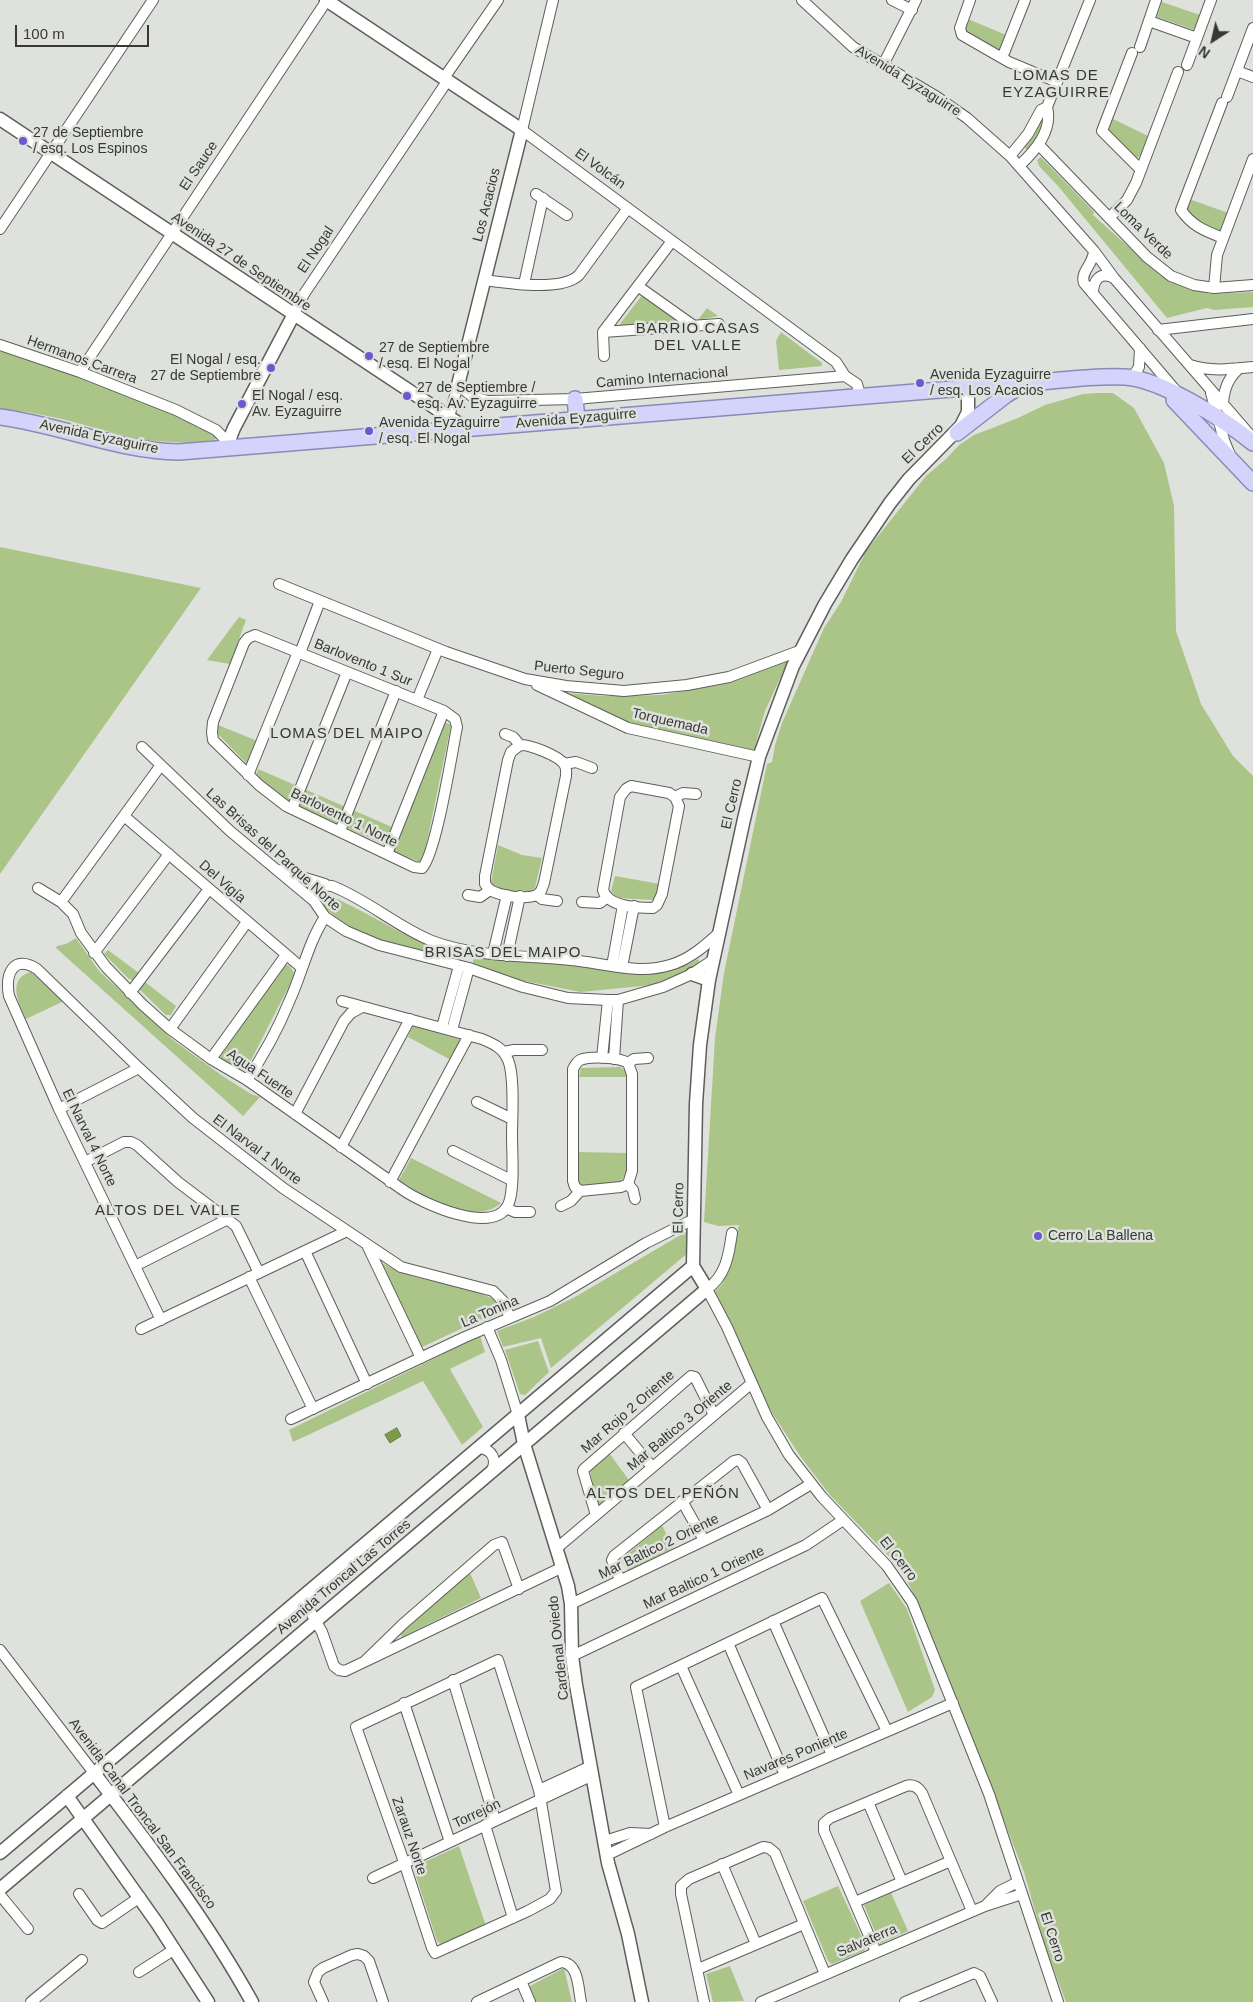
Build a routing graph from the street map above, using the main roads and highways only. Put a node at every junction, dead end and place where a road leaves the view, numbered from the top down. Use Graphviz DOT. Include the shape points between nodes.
graph roads {
  1 [pos="1026,383"];
  2 [pos="1155,385"];
  3 [pos="575,399"];
  4 [pos="0,417"];
  5 [pos="577,419"];
  6 [pos="957,432"];
  7 [pos="1253,443"];
  8 [pos="1253,483"];
  1 -- 2 [label="main road, Avenida Eyzaguirre" via="1128,378"];
  1 -- 5 [label="main road, Avenida Eyzaguirre"];
  1 -- 6 [label="main road" via="1006,394"];
  2 -- 7 [label="main road, Avenida Eyzaguirre" via="1219,418"];
  2 -- 8 [label="main road, Avenida Eyzaguirre" via="1182,408"];
  3 -- 5 [label="main road"];
  4 -- 5 [label="main road, Avenida Eyzaguirre" via="152,450 179,452"];
}
